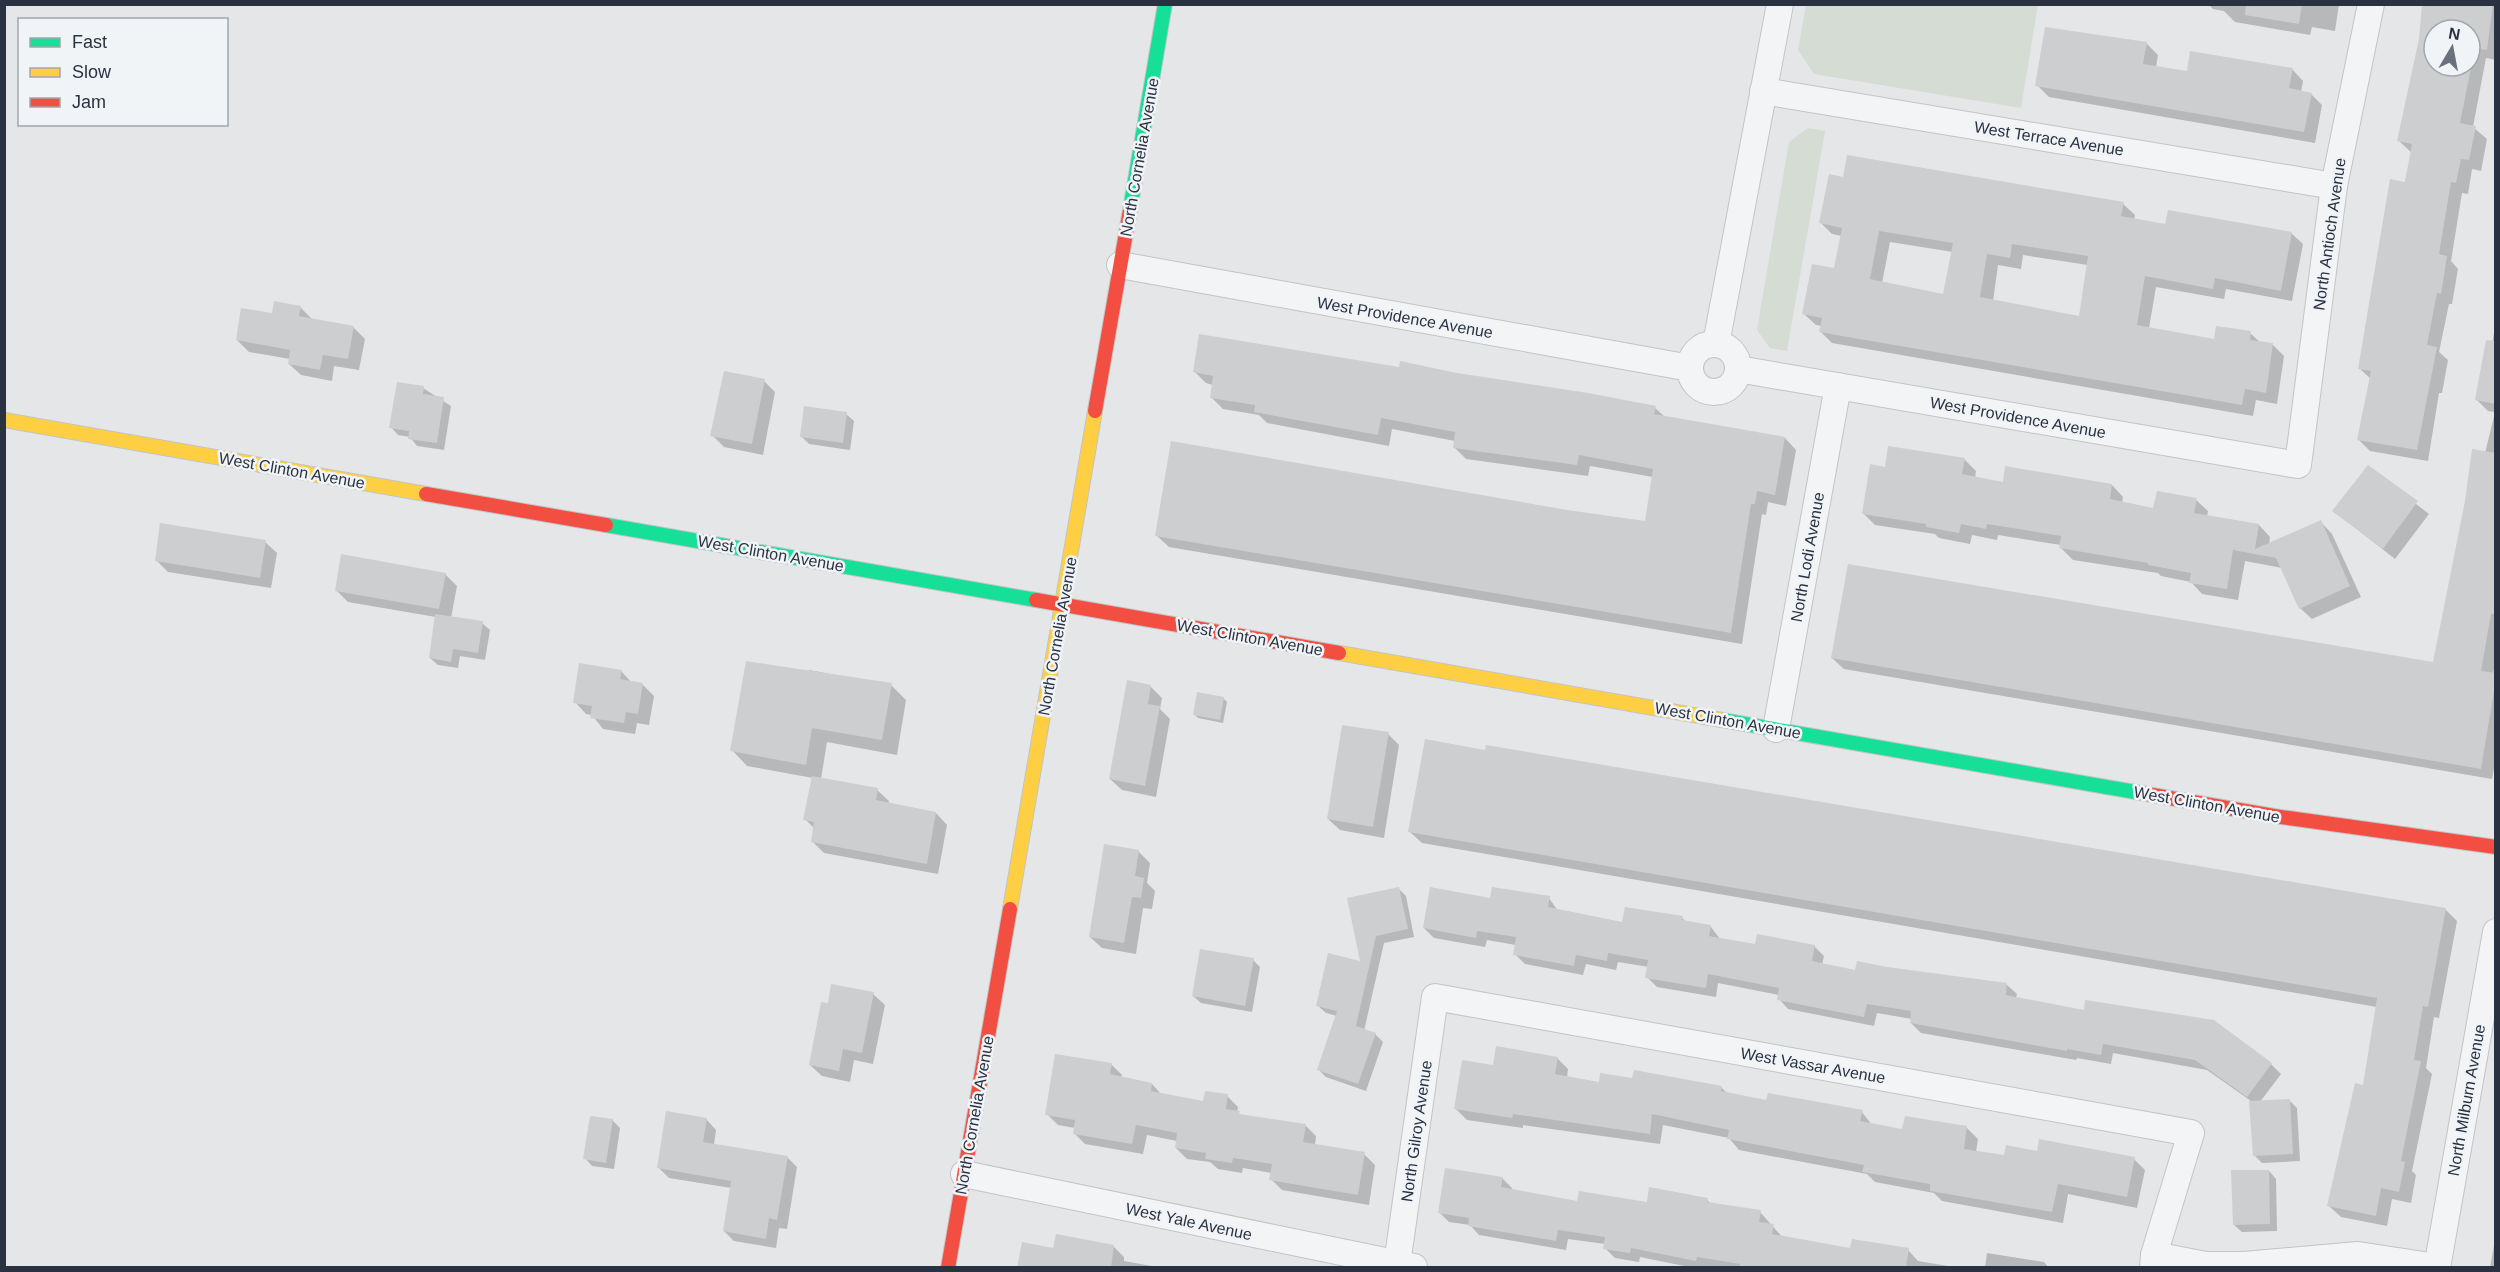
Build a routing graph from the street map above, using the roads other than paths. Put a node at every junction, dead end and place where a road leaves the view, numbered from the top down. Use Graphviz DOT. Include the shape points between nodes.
graph roads {
  1 [pos="1166,4"];
  2 [pos="1780,4"];
  3 [pos="2371,4"];
  4 [pos="1763,91"];
  5 [pos="2334,186"];
  6 [pos="1120,265"];
  7 [pos="1716,344"];
  8 [pos="1690,368"];
  9 [pos="1738,369"];
  10 [pos="1838,386"];
  11 [pos="4,420"];
  12 [pos="2298,465"];
  13 [pos="1062,604"];
  14 [pos="1776,729"];
  15 [pos="2496,847"];
  16 [pos="2496,932"];
  17 [pos="1435,997"];
  18 [pos="964,1174"];
  19 [pos="2154,1261"];
  20 [pos="1406,1266"];
  21 [pos="2437,1267"];
  22 [pos="948,1268"];
  1 -- 6 [label="main road, North Cornelia Avenue"];
  2 -- 4 [label="street"];
  3 -- 5 [label="street, North Antioch Avenue"];
  4 -- 5 [label="street, West Terrace Avenue"];
  4 -- 7 [label="street"];
  5 -- 12 [label="street, North Antioch Avenue"];
  6 -- 8 [label="street, West Providence Avenue"];
  6 -- 13 [label="main road, North Cornelia Avenue"];
  7 -- 8 [label="street" via="1695,353"];
  7 -- 9 [label="street" via="1735,355"];
  8 -- 9 [label="street" via="1696,383 1710,392 1726,389"];
  9 -- 10 [label="street, West Providence Avenue"];
  10 -- 12 [label="street, West Providence Avenue"];
  10 -- 14 [label="street, North Lodi Avenue"];
  11 -- 13 [label="main road, West Clinton Avenue"];
  13 -- 14 [label="main road, West Clinton Avenue"];
  13 -- 18 [label="main road, North Cornelia Avenue"];
  14 -- 15 [label="main road, West Clinton Avenue" via="2274,816"];
  16 -- 21 [label="street, North Milburn Avenue"];
  17 -- 19 [label="street, West Vassar Avenue" via="2191,1133"];
  17 -- 20 [label="street, North Gilroy Avenue"];
  18 -- 20 [label="street, West Yale Avenue"];
  18 -- 22 [label="main road, North Cornelia Avenue"];
  19 -- 21 [label="street" via="2244,1265 2358,1255"];
}
